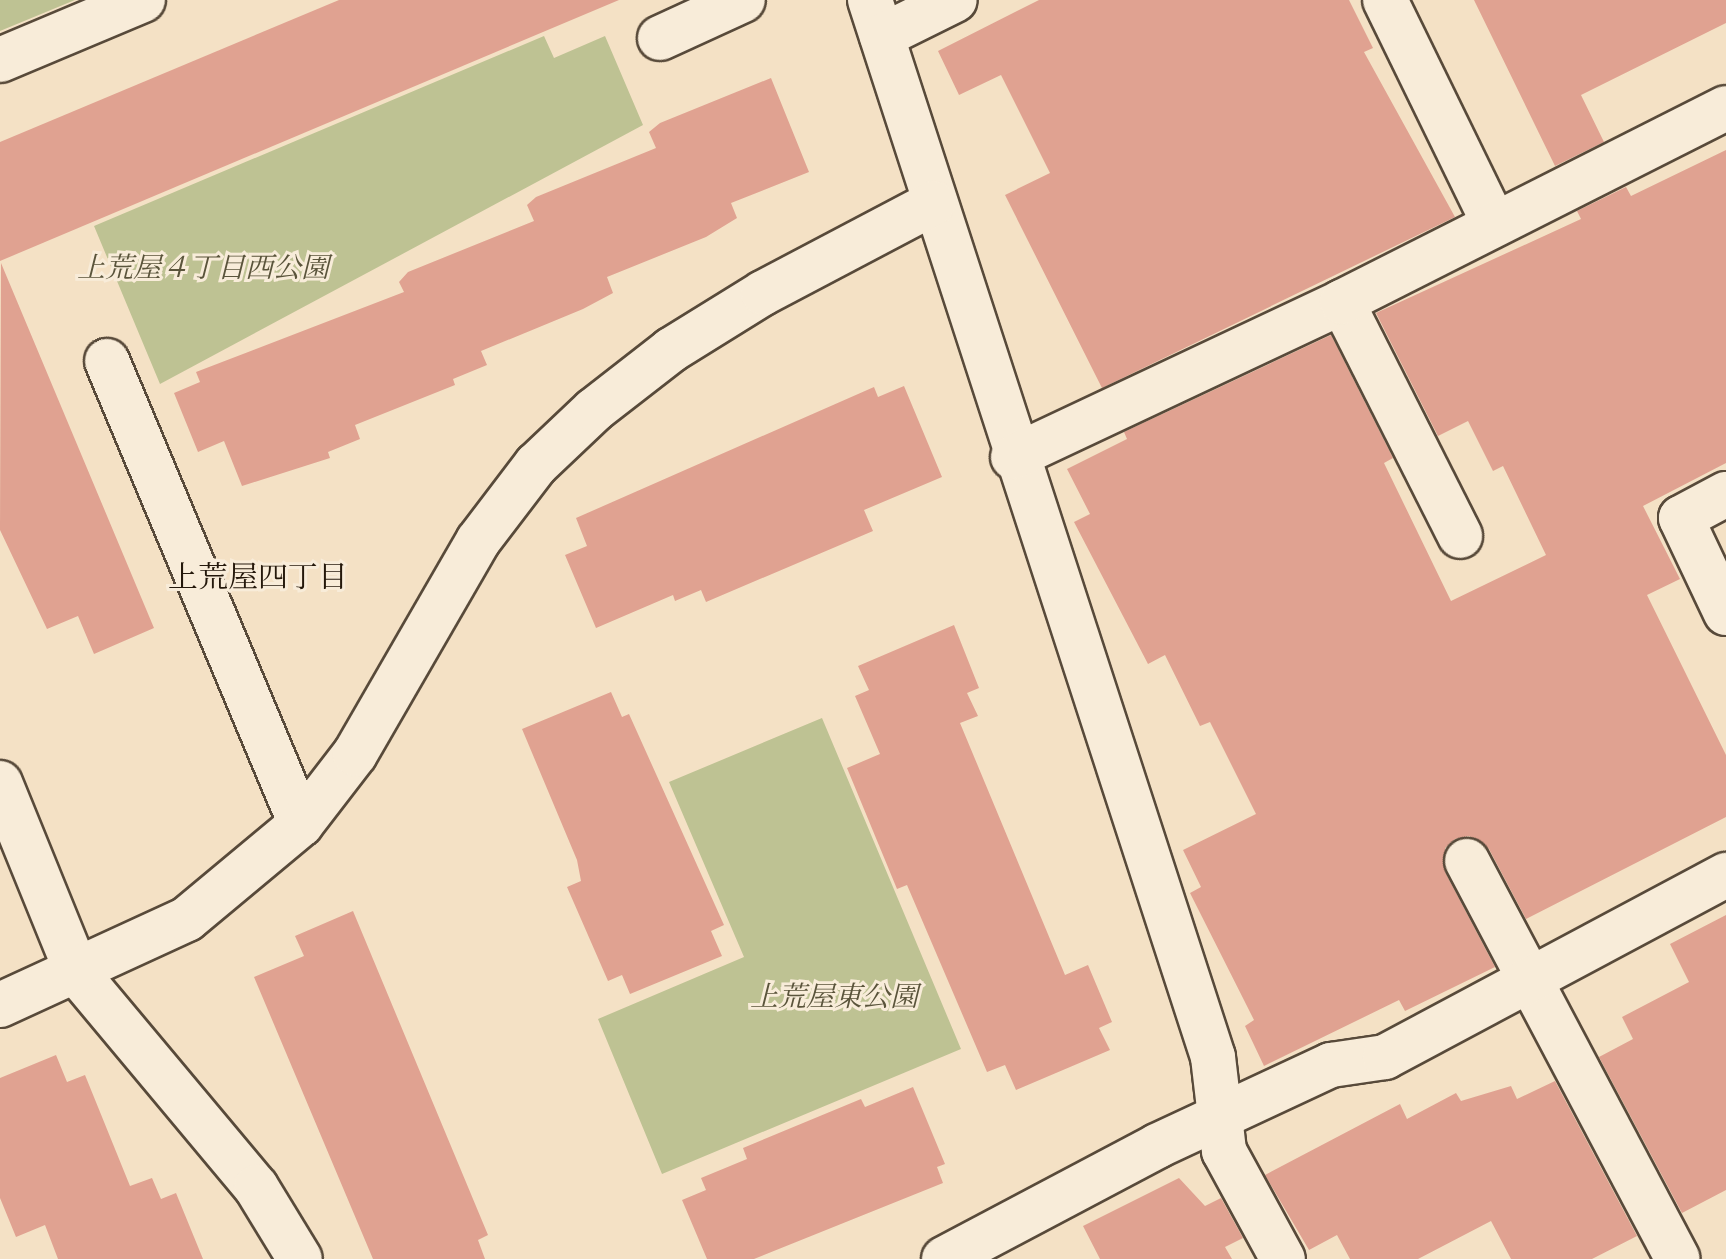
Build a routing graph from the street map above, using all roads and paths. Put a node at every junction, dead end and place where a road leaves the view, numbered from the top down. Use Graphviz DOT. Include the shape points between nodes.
graph roads {
  1 [pos="143,0"];
  2 [pos="743,0"];
  3 [pos="955,0"];
  4 [pos="1385,0"];
  5 [pos="876,18"];
  6 [pos="660,38"];
  7 [pos="0,60"];
  8 [pos="1726,108"];
  9 [pos="934,203"];
  10 [pos="1494,223"];
  11 [pos="1342,302"];
  12 [pos="107,361"];
  13 [pos="1013,457"];
  14 [pos="1726,494"];
  15 [pos="1460,536"];
  16 [pos="1726,613"];
  17 [pos="0,783"];
  18 [pos="301,824"];
  19 [pos="1467,861"];
  20 [pos="1726,875"];
  21 [pos="77,973"];
  22 [pos="1530,981"];
  23 [pos="0,1005"];
  24 [pos="1220,1118"];
  25 [pos="300,1259"];
  26 [pos="944,1259"];
  27 [pos="1283,1259"];
  28 [pos="1678,1259"];
  1 -- 7 [label="street"];
  2 -- 6 [label="street"];
  3 -- 5 [label="street"];
  4 -- 10 [label="street"];
  5 -- 9 [label="street"];
  8 -- 10 [label="street"];
  9 -- 13 [label="street"];
  9 -- 18 [label="street" via="671,350 536,465 478,541 355,754"];
  10 -- 11 [label="street"];
  11 -- 13 [label="street"];
  11 -- 15 [label="street"];
  12 -- 18 [label="street"];
  13 -- 24 [label="street" via="1213,1057"];
  14 -- 16 [label="street" via="1681,518"];
  17 -- 21 [label="street"];
  18 -- 21 [label="street" via="187,919"];
  19 -- 22 [label="street"];
  20 -- 22 [label="street"];
  21 -- 23 [label="street"];
  21 -- 25 [label="street" via="256,1187"];
  22 -- 24 [label="street" via="1385,1057 1331,1065"];
  22 -- 28 [label="street"];
  24 -- 26 [label="street"];
  24 -- 27 [label="street" via="1224,1151"];
}
